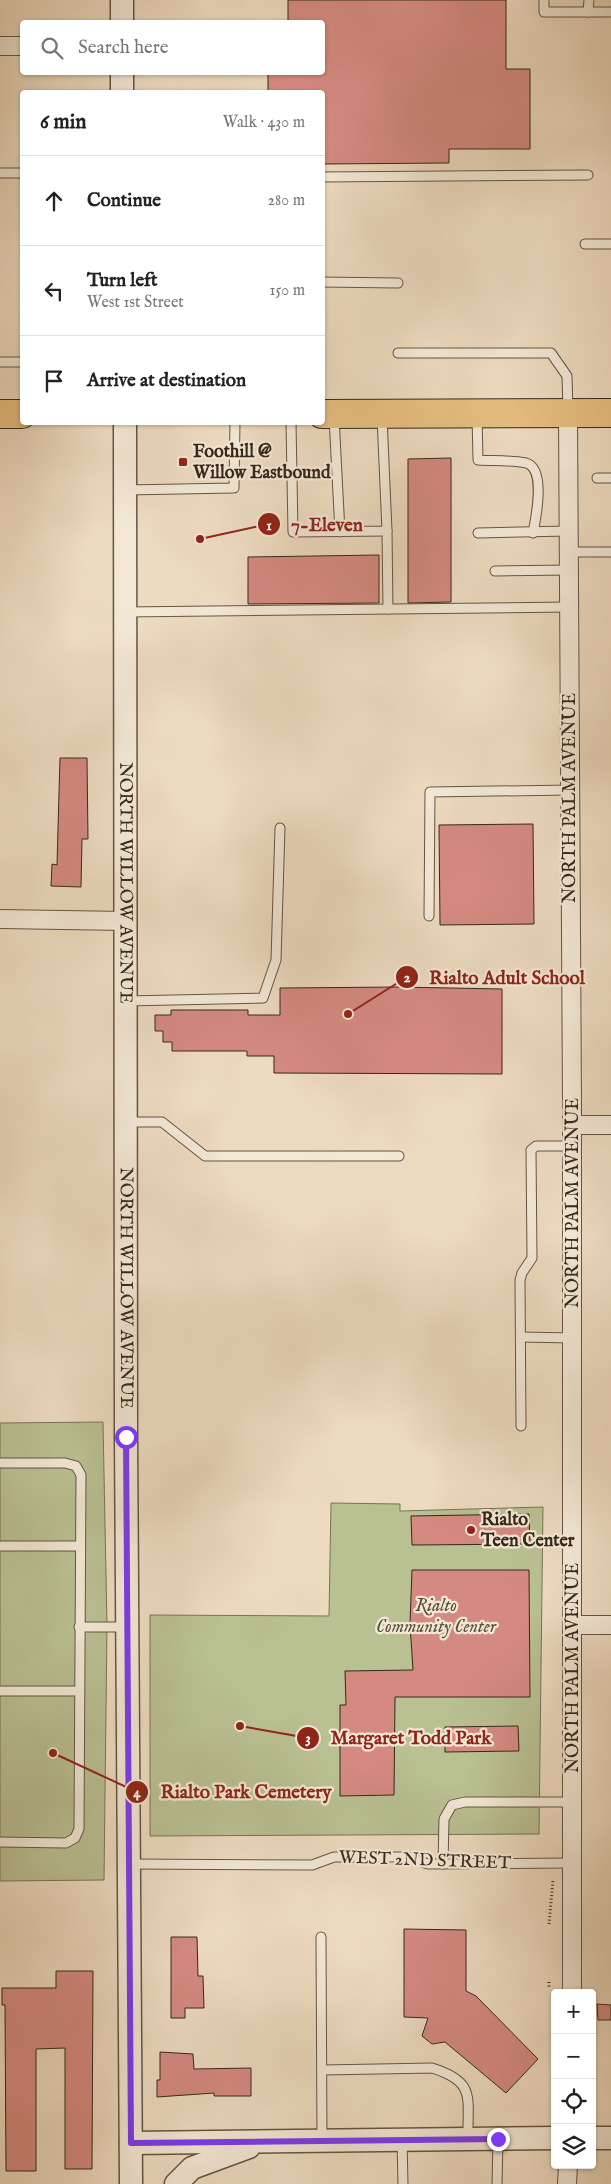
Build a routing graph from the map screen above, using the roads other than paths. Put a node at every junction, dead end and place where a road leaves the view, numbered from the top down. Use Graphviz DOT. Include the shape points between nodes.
graph roads {
  1 [pos="122,0"];
  2 [pos="544,0"];
  3 [pos="589,0"];
  4 [pos="588,12"];
  5 [pos="611,12"];
  6 [pos="122,20"];
  7 [pos="0,46"];
  8 [pos="20,46"];
  9 [pos="122,75"];
  10 [pos="122,90"];
  11 [pos="0,173"];
  12 [pos="20,173"];
  13 [pos="588,175"];
  14 [pos="325,177"];
  15 [pos="585,244"];
  16 [pos="611,244"];
  17 [pos="325,282"];
  18 [pos="398,283"];
  19 [pos="398,353"];
  20 [pos="0,362"];
  21 [pos="20,362"];
  22 [pos="382,413"];
  23 [pos="477,413"];
  24 [pos="568,413"];
  25 [pos="611,413"];
  26 [pos="0,414"];
  27 [pos="20,414"];
  28 [pos="328,414"];
  29 [pos="124,425"];
  30 [pos="235,425"];
  31 [pos="291,425"];
  32 [pos="597,478"];
  33 [pos="611,478"];
  34 [pos="125,490"];
  35 [pos="387,531"];
  36 [pos="568,531"];
  37 [pos="340,532"];
  38 [pos="533,532"];
  39 [pos="478,533"];
  40 [pos="611,552"];
  41 [pos="569,561"];
  42 [pos="495,571"];
  43 [pos="569,607"];
  44 [pos="388,609"];
  45 [pos="125,612"];
  46 [pos="570,790"];
  47 [pos="280,828"];
  48 [pos="429,916"];
  49 [pos="0,919"];
  50 [pos="126,921"];
  51 [pos="126,1001"];
  52 [pos="126,1122"];
  53 [pos="572,1125"];
  54 [pos="611,1125"];
  55 [pos="572,1146"];
  56 [pos="399,1156"];
  57 [pos="521,1337"];
  58 [pos="573,1338"];
  59 [pos="521,1426"];
  60 [pos="0,1463"];
  61 [pos="0,1546"];
  62 [pos="80,1546"];
  63 [pos="573,1625"];
  64 [pos="611,1625"];
  65 [pos="79,1627"];
  66 [pos="128,1627"];
  67 [pos="0,1691"];
  68 [pos="79,1691"];
  69 [pos="572,1802"];
  70 [pos="0,1842"];
  71 [pos="572,1863"];
  72 [pos="130,1864"];
  73 [pos="443,1864"];
  74 [pos="321,1937"];
  75 [pos="572,1989"];
  76 [pos="323,2070"];
  77 [pos="551,2138"];
  78 [pos="596,2138"];
  79 [pos="611,2138"];
  80 [pos="468,2139"];
  81 [pos="498,2139"];
  82 [pos="402,2140"];
  83 [pos="322,2141"];
  84 [pos="264,2142"];
  85 [pos="131,2143"];
  86 [pos="568,2169"];
  87 [pos="131,2184"];
  88 [pos="176,2184"];
  89 [pos="403,2184"];
  90 [pos="497,2184"];
  91 [pos="567,2184"];
  1 -- 6 [label="street"];
  2 -- 4 [label="lane" via="544,12"];
  3 -- 4 [label="lane"];
  4 -- 5 [label="lane"];
  7 -- 8 [label="street"];
  9 -- 10 [label="street"];
  11 -- 12 [label="lane"];
  13 -- 14 [label="lane"];
  15 -- 16 [label="lane"];
  17 -- 18 [label="lane"];
  19 -- 24 [label="lane" via="551,353 567,376"];
  20 -- 21 [label="lane"];
  22 -- 23 [label="main road"];
  22 -- 28 [label="main road"];
  22 -- 35 [label="lane"];
  23 -- 24 [label="main road"];
  23 -- 38 [label="lane" via="478,460 526,463 537,473 537,514"];
  24 -- 25 [label="main road"];
  24 -- 36 [label="street, NORTH PALM AVENUE"];
  26 -- 27 [label="main road"];
  28 -- 37 [label="lane"];
  29 -- 34 [label="street, NORTH WILLOW AVENUE"];
  30 -- 34 [label="lane" via="234,488"];
  31 -- 37 [label="lane" via="293,532"];
  32 -- 33 [label="lane"];
  34 -- 45 [label="street, NORTH WILLOW AVENUE"];
  35 -- 37 [label="lane"];
  35 -- 44 [label="lane"];
  36 -- 38 [label="lane"];
  36 -- 41 [label="street, NORTH PALM AVENUE"];
  38 -- 39 [label="lane"];
  40 -- 41 [label="lane"];
  41 -- 42 [label="lane"];
  41 -- 43 [label="street, NORTH PALM AVENUE"];
  43 -- 44 [label="lane"];
  43 -- 46 [label="street, NORTH PALM AVENUE"];
  44 -- 45 [label="lane"];
  45 -- 50 [label="street, NORTH WILLOW AVENUE"];
  46 -- 48 [label="lane" via="430,792"];
  46 -- 53 [label="street, NORTH PALM AVENUE"];
  47 -- 51 [label="lane" via="276,960 263,998"];
  49 -- 50 [label="street"];
  50 -- 51 [label="street, NORTH WILLOW AVENUE"];
  51 -- 52 [label="street, NORTH WILLOW AVENUE"];
  52 -- 56 [label="lane" via="162,1122 205,1156"];
  52 -- 66 [label="street, NORTH WILLOW AVENUE"];
  53 -- 54 [label="street"];
  53 -- 55 [label="street, NORTH PALM AVENUE"];
  55 -- 57 [label="lane" via="536,1146 530,1150 532,1258 520,1280"];
  55 -- 58 [label="street, NORTH PALM AVENUE"];
  57 -- 58 [label="lane"];
  57 -- 59 [label="lane"];
  58 -- 63 [label="street, NORTH PALM AVENUE"];
  60 -- 62 [label="lane" via="65,1463 76,1466 81,1475"];
  61 -- 62 [label="lane"];
  62 -- 65 [label="lane"];
  63 -- 64 [label="street"];
  63 -- 69 [label="street, NORTH PALM AVENUE"];
  65 -- 66 [label="lane"];
  65 -- 68 [label="lane"];
  66 -- 72 [label="street, NORTH WILLOW AVENUE"];
  67 -- 68 [label="lane"];
  68 -- 70 [label="lane" via="79,1829 75,1838 66,1843"];
  69 -- 71 [label="street, NORTH PALM AVENUE"];
  69 -- 73 [label="lane" via="465,1802 452,1805 444,1819"];
  71 -- 73 [label="lane, WEST 2ND STREET"];
  71 -- 75 [label="street, NORTH PALM AVENUE"];
  72 -- 73 [label="lane, WEST 2ND STREET" via="312,1865 334,1857 407,1857 428,1864"];
  72 -- 85 [label="street, NORTH WILLOW AVENUE"];
  74 -- 76 [label="lane"];
  76 -- 80 [label="lane" via="432,2068 448,2073 461,2081 467,2092"];
  76 -- 83 [label="lane"];
  77 -- 81 [label="street"];
  78 -- 79 [label="street"];
  80 -- 81 [label="street"];
  80 -- 82 [label="street"];
  81 -- 90 [label="lane"];
  82 -- 83 [label="street"];
  82 -- 89 [label="lane"];
  83 -- 84 [label="street"];
  84 -- 85 [label="street"];
  84 -- 88 [label="street" via="192,2168"];
  85 -- 87 [label="street, NORTH WILLOW AVENUE"];
  86 -- 91 [label="street"];
}
